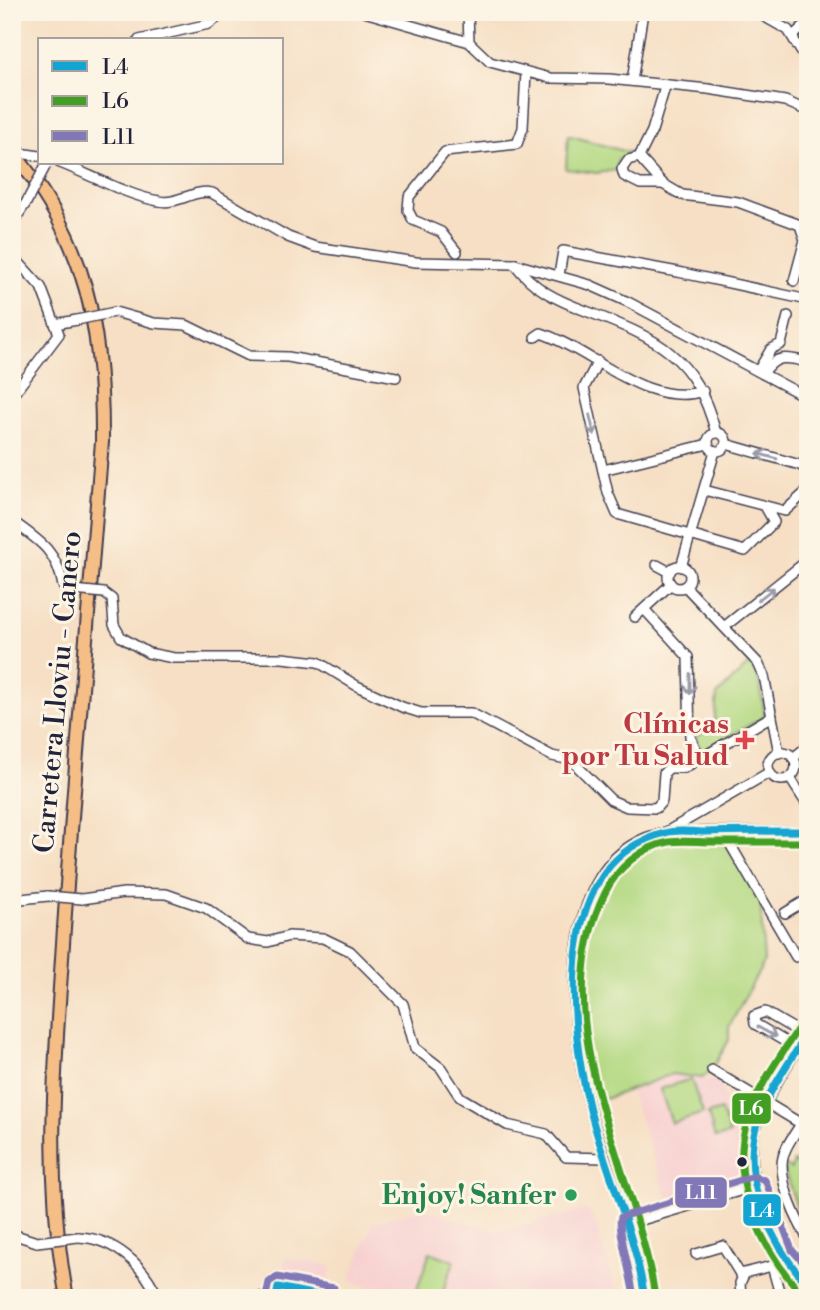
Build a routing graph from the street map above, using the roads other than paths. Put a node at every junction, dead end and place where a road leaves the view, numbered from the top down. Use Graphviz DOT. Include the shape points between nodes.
graph roads {
  1 [pos="225,12"];
  2 [pos="364,12"];
  3 [pos="468,12"];
  4 [pos="643,12"];
  5 [pos="756,12"];
  6 [pos="808,22"];
  7 [pos="793,36"];
  8 [pos="148,38"];
  9 [pos="469,41"];
  10 [pos="808,63"];
  11 [pos="526,72"];
  12 [pos="632,81"];
  13 [pos="665,87"];
  14 [pos="808,111"];
  15 [pos="12,152"];
  16 [pos="38,155"];
  17 [pos="639,157"];
  18 [pos="46,164"];
  19 [pos="63,164"];
  20 [pos="663,184"];
  21 [pos="12,224"];
  22 [pos="457,252"];
  23 [pos="12,255"];
  24 [pos="515,264"];
  25 [pos="531,267"];
  26 [pos="547,272"];
  27 [pos="559,275"];
  28 [pos="531,281"];
  29 [pos="794,281"];
  30 [pos="808,300"];
  31 [pos="788,316"];
  32 [pos="55,324"];
  33 [pos="546,335"];
  34 [pos="598,362"];
  35 [pos="808,362"];
  36 [pos="761,372"];
  37 [pos="396,377"];
  38 [pos="703,391"];
  39 [pos="12,396"];
  40 [pos="808,398"];
  41 [pos="716,433"];
  42 [pos="726,444"];
  43 [pos="712,447"];
  44 [pos="807,469"];
  45 [pos="603,470"];
  46 [pos="704,490"];
  47 [pos="808,490"];
  48 [pos="766,508"];
  49 [pos="12,521"];
  50 [pos="691,535"];
  51 [pos="808,560"];
  52 [pos="657,565"];
  53 [pos="681,566"];
  54 [pos="670,572"];
  55 [pos="671,584"];
  56 [pos="685,586"];
  57 [pos="644,609"];
  58 [pos="635,617"];
  59 [pos="724,627"];
  60 [pos="772,716"];
  61 [pos="808,746"];
  62 [pos="779,752"];
  63 [pos="700,758"];
  64 [pos="793,758"];
  65 [pos="770,772"];
  66 [pos="790,778"];
  67 [pos="808,806"];
  68 [pos="708,810"];
  69 [pos="808,831"];
  70 [pos="666,832"];
  71 [pos="708,832"];
  72 [pos="723,832"];
  73 [pos="808,899"];
  74 [pos="12,900"];
  75 [pos="785,913"];
  76 [pos="796,957"];
  77 [pos="804,1041"];
  78 [pos="712,1070"];
  79 [pos="767,1103"];
  80 [pos="804,1126"];
  81 [pos="605,1158"];
  82 [pos="756,1186"];
  83 [pos="628,1224"];
  84 [pos="12,1234"];
  85 [pos="808,1239"];
  86 [pos="695,1254"];
  87 [pos="783,1255"];
  88 [pos="772,1266"];
  89 [pos="745,1273"];
  90 [pos="808,1285"];
  91 [pos="278,1287"];
  92 [pos="158,1296"];
  93 [pos="67,1298"];
  94 [pos="196,1298"];
  95 [pos="260,1298"];
  96 [pos="645,1298"];
  97 [pos="741,1298"];
  98 [pos="781,1298"];
  1 -- 8 [label="street" via="209,24"];
  2 -- 9 [label="street"];
  3 -- 9 [label="street"];
  4 -- 12 [label="street"];
  5 -- 7 [label="street"];
  6 -- 7 [label="street"];
  7 -- 10 [label="street"];
  9 -- 11 [label="street" via="490,62"];
  11 -- 12 [label="street" via="550,78"];
  11 -- 22 [label="street" via="523,128 517,144 445,152 409,197 413,220 441,232"];
  12 -- 13 [label="street"];
  13 -- 14 [label="street" via="785,101"];
  13 -- 17 [label="street"];
  15 -- 16 [label="street"];
  15 -- 93 [label="highway, Carretera Lloviu - Canero" via="41,188 84,276 98,342 103,398 51,1129 53,1206"];
  17 -- 20 [label="street"];
  17 -- 20 [label="street" via="628,160 622,169 624,176 640,184"];
  18 -- 21 [label="street, bridge"];
  19 -- 24 [label="street" via="157,201 212,193 288,237 315,247 416,262"];
  20 -- 29 [label="street" via="682,195 738,202 800,225 806,240"];
  23 -- 32 [label="street" via="41,287"];
  24 -- 25 [label="street"];
  24 -- 28 [label="street"];
  25 -- 26 [label="street"];
  25 -- 28 [label="street"];
  26 -- 27 [label="street"];
  26 -- 28 [label="street"];
  27 -- 30 [label="street" via="563,251"];
  27 -- 36 [label="street" via="618,297"];
  28 -- 38 [label="street" via="546,293 621,325 672,354"];
  31 -- 36 [label="street" via="781,344 771,349"];
  32 -- 37 [label="street, bridge" via="115,312 154,323 186,325 249,356 288,357"];
  32 -- 39 [label="street" via="59,334"];
  33 -- 34 [label="street"];
  34 -- 38 [label="street" via="671,395"];
  34 -- 45 [label="street, one-way" via="584,388"];
  35 -- 36 [label="street" via="782,357"];
  36 -- 40 [label="street"];
  38 -- 41 [label="street"];
  41 -- 42 [label="street"];
  41 -- 43 [label="street" via="710,437"];
  42 -- 43 [label="street" via="721,450"];
  44 -- 42 [label="street, one-way"];
  43 -- 45 [label="street"];
  43 -- 46 [label="street"];
  45 -- 50 [label="street" via="617,514"];
  46 -- 48 [label="street"];
  46 -- 50 [label="street"];
  47 -- 48 [label="street" via="785,511"];
  48 -- 50 [label="street" via="774,522 745,551"];
  49 -- 63 [label="street, bridge" via="51,552 64,586 113,599 114,625 121,637 148,653 174,658 318,662 402,707 421,713 471,713 552,756 571,760 611,800 627,807 648,810 662,801 664,773"];
  50 -- 53 [label="street"];
  59 -- 51 [label="street, one-way"];
  52 -- 54 [label="street"];
  53 -- 54 [label="street"];
  53 -- 56 [label="street" via="690,575"];
  54 -- 55 [label="street"];
  55 -- 56 [label="street"];
  55 -- 57 [label="street"];
  56 -- 59 [label="street"];
  57 -- 58 [label="street"];
  57 -- 63 [label="street, one-way" via="688,657 690,737"];
  59 -- 60 [label="street" via="758,663"];
  60 -- 62 [label="street"];
  60 -- 63 [label="street"];
  61 -- 64 [label="street"];
  62 -- 64 [label="street"];
  62 -- 65 [label="street" via="771,758"];
  64 -- 66 [label="street" via="796,769"];
  65 -- 66 [label="street" via="780,780"];
  65 -- 68 [label="street"];
  66 -- 67 [label="street"];
  68 -- 70 [label="street"];
  68 -- 71 [label="street" via="699,823"];
  69 -- 72 [label="street"];
  70 -- 71 [label="street"];
  70 -- 81 [label="street" via="635,842 614,859 593,888 581,922 576,1032 589,1105"];
  71 -- 72 [label="street"];
  72 -- 76 [label="street"];
  73 -- 75 [label="street"];
  74 -- 81 [label="street, bridge" via="166,894 206,908 248,939 268,942 289,936 323,937 350,951 403,1004 415,1048 441,1068 460,1097 507,1125 546,1134 566,1157"];
  77 -- 77 [label="street, one-way" via="765,1012 754,1016 757,1026"];
  77 -- 79 [label="street"];
  78 -- 79 [label="street"];
  79 -- 80 [label="street"];
  79 -- 82 [label="street" via="754,1140"];
  80 -- 85 [label="street" via="782,1164"];
  81 -- 83 [label="street"];
  82 -- 83 [label="street"];
  82 -- 87 [label="street"];
  83 -- 96 [label="street"];
  84 -- 92 [label="street, bridge" via="37,1242 96,1237 114,1245 142,1272"];
  86 -- 89 [label="street" via="723,1246 735,1269"];
  87 -- 88 [label="street"];
  87 -- 90 [label="street"];
  88 -- 89 [label="street"];
  88 -- 98 [label="street"];
  89 -- 97 [label="street"];
  91 -- 95 [label="street"];
  92 -- 94 [label="street"];
}
